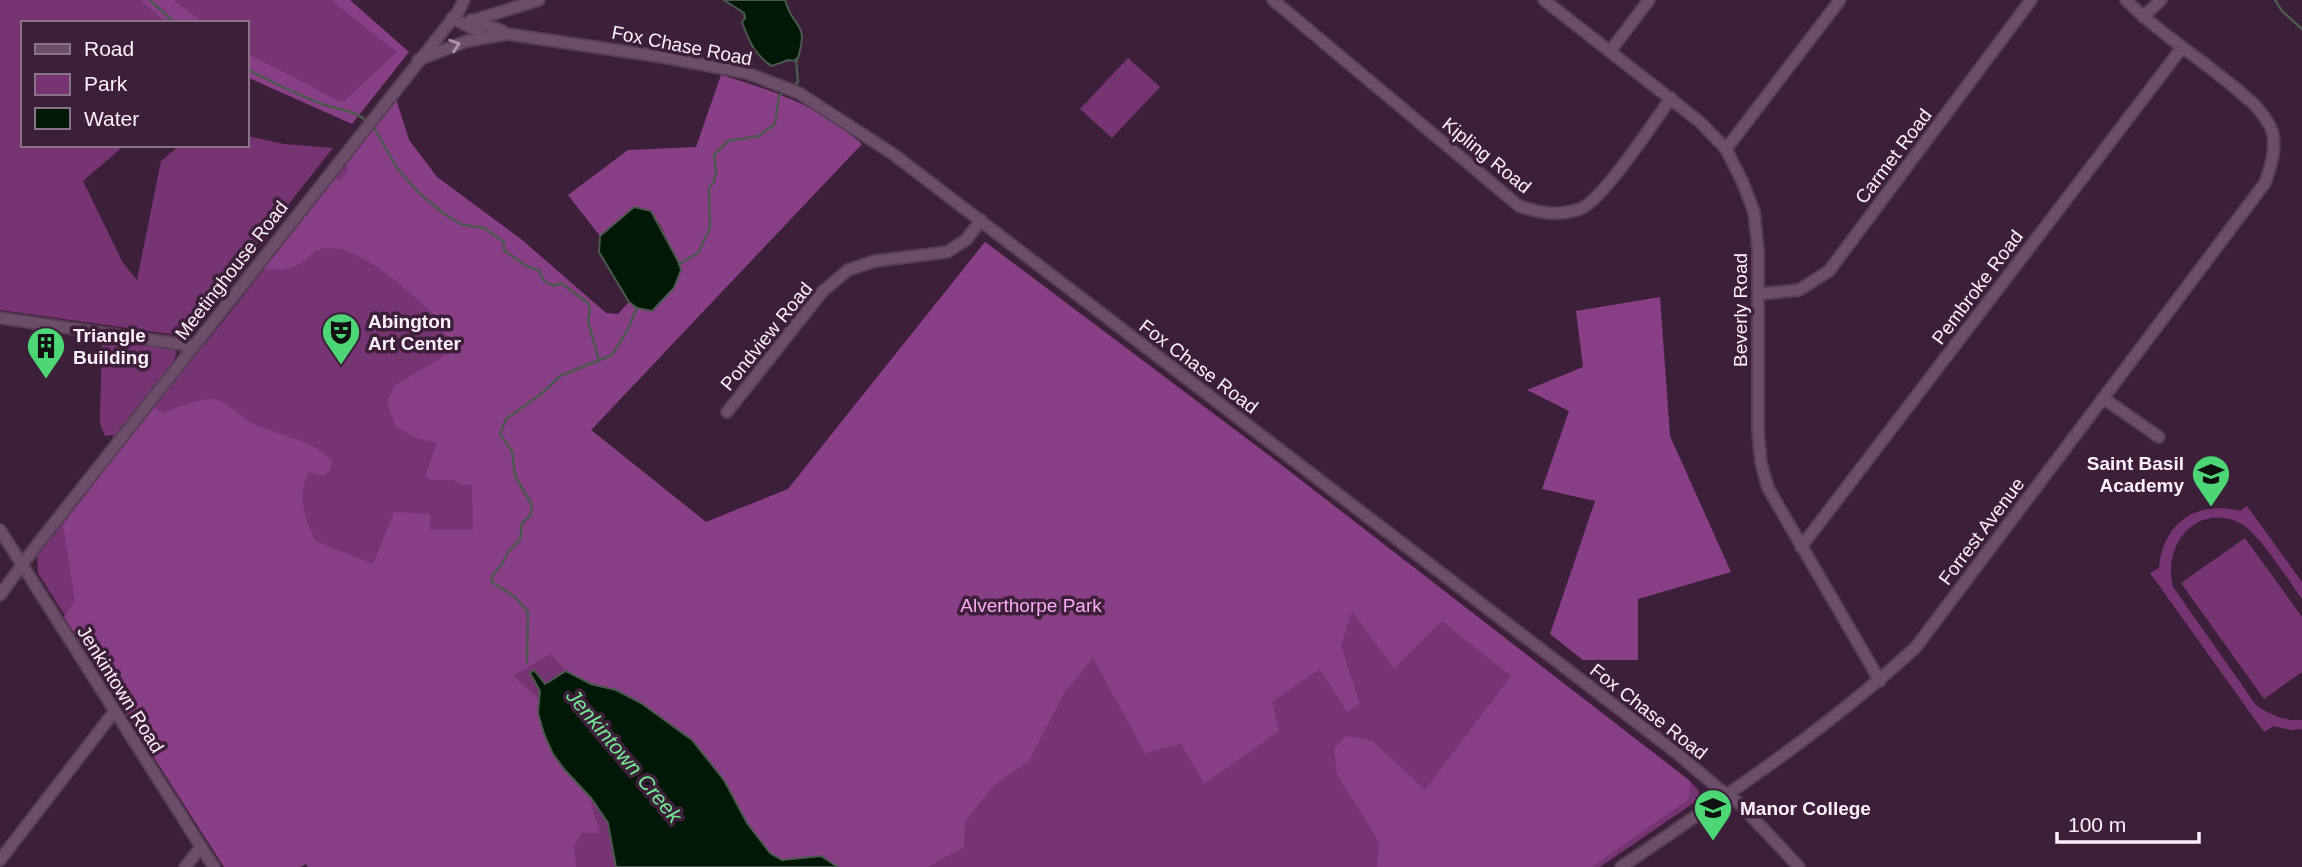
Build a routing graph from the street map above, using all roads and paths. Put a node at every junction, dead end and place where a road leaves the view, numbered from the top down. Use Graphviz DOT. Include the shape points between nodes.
graph roads {
  1 [pos="464,0"];
  2 [pos="539,0"];
  3 [pos="1273,0"];
  4 [pos="1544,0"];
  5 [pos="1648,0"];
  6 [pos="1840,0"];
  7 [pos="2031,0"];
  8 [pos="2126,0"];
  9 [pos="2161,0"];
  10 [pos="455,15"];
  11 [pos="2143,17"];
  12 [pos="471,21"];
  13 [pos="507,34"];
  14 [pos="493,36"];
  15 [pos="2181,49"];
  16 [pos="1611,50"];
  17 [pos="418,60"];
  18 [pos="1671,98"];
  19 [pos="1726,149"];
  20 [pos="981,220"];
  21 [pos="1758,295"];
  22 [pos="0,318"];
  23 [pos="194,346"];
  24 [pos="2103,398"];
  25 [pos="727,412"];
  26 [pos="2159,437"];
  27 [pos="0,530"];
  28 [pos="1801,547"];
  29 [pos="23,566"];
  30 [pos="0,595"];
  31 [pos="1880,681"];
  32 [pos="114,712"];
  33 [pos="1728,796"];
  34 [pos="201,847"];
  35 [pos="0,860"];
  36 [pos="185,867"];
  37 [pos="214,867"];
  38 [pos="1621,867"];
  39 [pos="1799,867"];
  1 -- 10 [label="street, Meetinghouse Road"];
  2 -- 12 [label="street"];
  3 -- 18 [label="street, Kipling Road" via="1518,206 1541,214 1584,207 1601,193"];
  4 -- 16 [label="street, Beverly Road"];
  5 -- 16 [label="street"];
  6 -- 19 [label="street"];
  7 -- 21 [label="street, Carmet Road" via="1829,271 1798,290"];
  8 -- 11 [label="street"];
  9 -- 11 [label="street"];
  10 -- 12 [label="street, Fox Chase Road"];
  10 -- 14 [label="street"];
  10 -- 17 [label="street, Meetinghouse Road"];
  11 -- 15 [label="street"];
  12 -- 13 [label="street, Fox Chase Road"];
  13 -- 14 [label="street, Fox Chase Road"];
  13 -- 20 [label="street, Fox Chase Road" via="747,73 799,93 872,139"];
  17 -- 14 [label="street, Fox Chase Road, one-way"];
  15 -- 24 [label="street, Forrest Avenue" via="2251,101 2273,133 2272,162 2265,183"];
  15 -- 28 [label="street, Pembroke Road"];
  16 -- 18 [label="street, Beverly Road"];
  17 -- 23 [label="street, Meetinghouse Road"];
  18 -- 19 [label="street, Beverly Road"];
  19 -- 21 [label="street, Beverly Road" via="1754,212"];
  20 -- 25 [label="street, Pondview Road" via="966,240 947,252 875,261 848,270 823,291"];
  20 -- 33 [label="street, Fox Chase Road"];
  21 -- 28 [label="street, Beverly Road" via="1761,463 1768,488"];
  22 -- 23 [label="street"];
  23 -- 29 [label="street, Meetinghouse Road"];
  24 -- 26 [label="street"];
  24 -- 31 [label="street, Forrest Avenue" via="1916,647"];
  27 -- 29 [label="street, Jenkintown Road"];
  28 -- 31 [label="street, Beverly Road"];
  29 -- 30 [label="street, Meetinghouse Road"];
  29 -- 32 [label="street, Jenkintown Road"];
  31 -- 33 [label="street, Forrest Avenue"];
  32 -- 34 [label="street, Jenkintown Road"];
  32 -- 35 [label="street"];
  33 -- 38 [label="street, Forrest Avenue"];
  33 -- 39 [label="street, Fox Chase Road"];
  34 -- 36 [label="street"];
  34 -- 37 [label="street, Jenkintown Road"];
}
